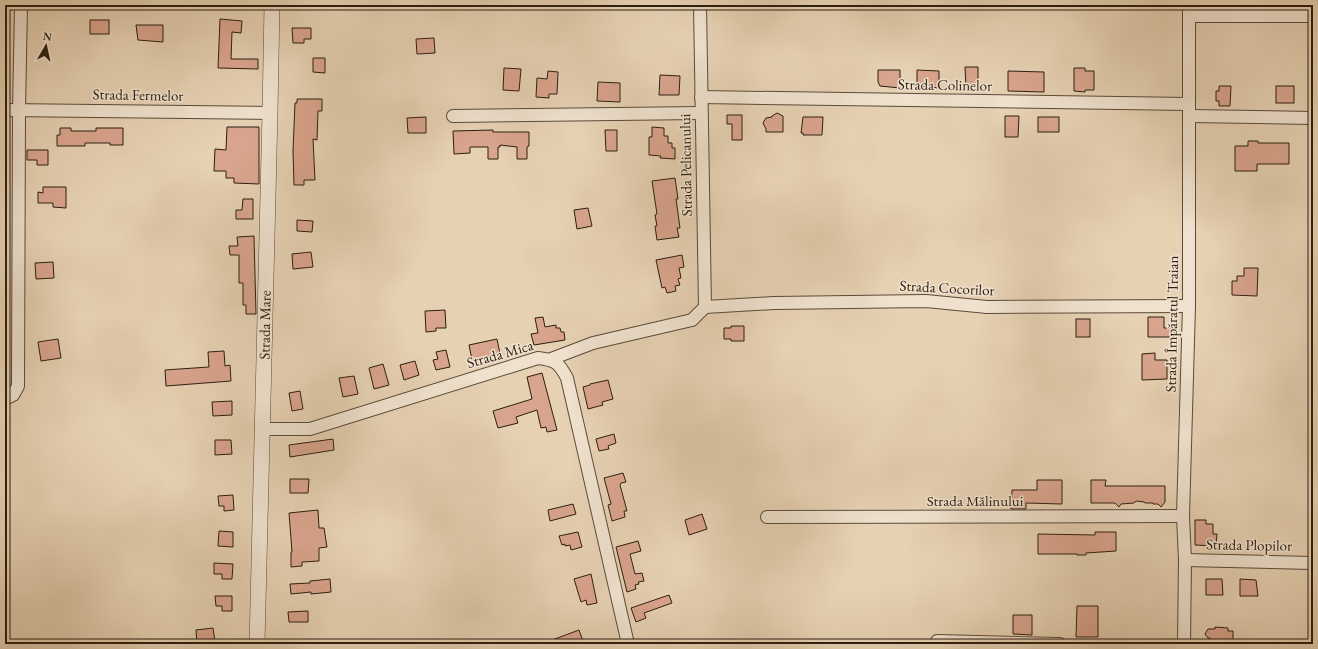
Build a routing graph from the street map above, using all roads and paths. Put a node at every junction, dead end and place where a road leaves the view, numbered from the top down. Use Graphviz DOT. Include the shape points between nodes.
graph roads {
  1 [pos="21,5"];
  2 [pos="272,5"];
  3 [pos="700,5"];
  4 [pos="1189,10"];
  5 [pos="1313,16"];
  6 [pos="702,97"];
  7 [pos="5,110"];
  8 [pos="19,110"];
  9 [pos="1189,110"];
  10 [pos="701,113"];
  11 [pos="270,114"];
  12 [pos="453,116"];
  13 [pos="1313,118"];
  14 [pos="1189,306"];
  15 [pos="705,307"];
  16 [pos="551,359"];
  17 [pos="5,399"];
  18 [pos="262,429"];
  19 [pos="1183,516"];
  20 [pos="767,518"];
  21 [pos="1185,560"];
  22 [pos="1313,563"];
  23 [pos="937,641"];
  24 [pos="257,644"];
  25 [pos="628,644"];
  26 [pos="1060,644"];
  27 [pos="1184,644"];
  1 -- 8 [label="street"];
  2 -- 11 [label="street, Strada Mare"];
  3 -- 6 [label="street, Strada Pelicanului"];
  4 -- 5 [label="street"];
  4 -- 9 [label="street, Strada Împăratul Traian"];
  6 -- 9 [label="street, Strada Colinelor"];
  6 -- 10 [label="street, Strada Pelicanului"];
  7 -- 8 [label="street, Strada Fermelor"];
  8 -- 11 [label="street, Strada Fermelor"];
  8 -- 17 [label="street" via="18,386 14,395"];
  9 -- 13 [label="street, Strada Colinelor"];
  9 -- 14 [label="street, Strada Împăratul Traian"];
  10 -- 12 [label="street"];
  10 -- 15 [label="street, Strada Pelicanului"];
  11 -- 18 [label="street, Strada Mare"];
  14 -- 15 [label="street, Strada Cocorilor" via="987,307 926,301 774,303"];
  14 -- 19 [label="street, Strada Împăratul Traian"];
  15 -- 16 [label="street" via="692,320 593,343"];
  16 -- 18 [label="street, Strada Mica" via="538,358 310,429"];
  16 -- 25 [label="street, Strada Mica" via="560,366 567,378"];
  18 -- 24 [label="street, Strada Mare"];
  19 -- 20 [label="street, Strada Mălinului"];
  19 -- 21 [label="street, Strada Împăratul Traian"];
  21 -- 22 [label="street, Strada Plopilor"];
  21 -- 27 [label="street, Strada Împăratul Traian"];
  23 -- 26 [label="street"];
}
